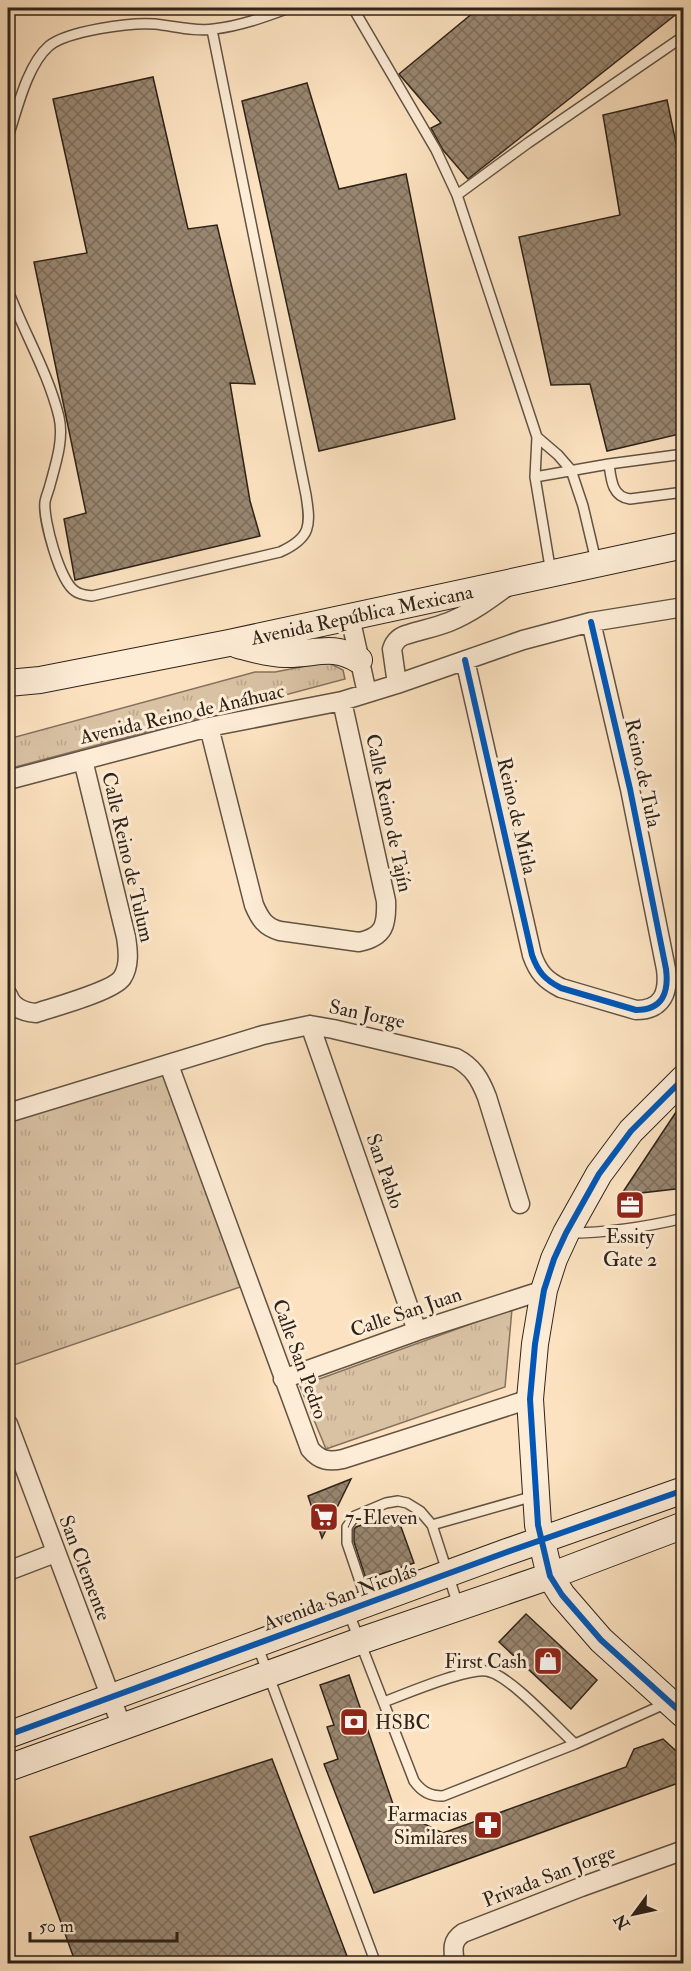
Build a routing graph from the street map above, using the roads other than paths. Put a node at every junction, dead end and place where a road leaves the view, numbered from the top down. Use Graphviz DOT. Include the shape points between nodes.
graph roads {
  1 [pos="289,8"];
  2 [pos="353,8"];
  3 [pos="212,30"];
  4 [pos="684,36"];
  5 [pos="8,137"];
  6 [pos="457,195"];
  7 [pos="8,290"];
  8 [pos="537,437"];
  9 [pos="684,454"];
  10 [pos="609,464"];
  11 [pos="571,470"];
  12 [pos="535,477"];
  13 [pos="684,492"];
  14 [pos="684,545"];
  15 [pos="596,562"];
  16 [pos="551,573"];
  17 [pos="512,583"];
  18 [pos="684,607"];
  19 [pos="350,617"];
  20 [pos="591,622"];
  21 [pos="229,643"];
  22 [pos="359,660"];
  23 [pos="465,660"];
  24 [pos="40,680"];
  25 [pos="8,683"];
  26 [pos="397,684"];
  27 [pos="8,693"];
  28 [pos="367,693"];
  29 [pos="342,701"];
  30 [pos="209,727"];
  31 [pos="83,760"];
  32 [pos="8,780"];
  33 [pos="542,976"];
  34 [pos="8,995"];
  35 [pos="310,1025"];
  36 [pos="169,1065"];
  37 [pos="684,1078"];
  38 [pos="8,1113"];
  39 [pos="520,1204"];
  40 [pos="684,1218"];
  41 [pos="566,1233"];
  42 [pos="544,1290"];
  43 [pos="417,1331"];
  44 [pos="283,1379"];
  45 [pos="530,1399"];
  46 [pos="8,1424"];
  47 [pos="684,1490"];
  48 [pos="535,1496"];
  49 [pos="432,1525"];
  50 [pos="684,1525"];
  51 [pos="542,1540"];
  52 [pos="55,1553"];
  53 [pos="8,1571"];
  54 [pos="448,1574"];
  55 [pos="550,1576"];
  56 [pos="358,1607"];
  57 [pos="459,1607"];
  58 [pos="360,1641"];
  59 [pos="257,1644"];
  60 [pos="268,1673"];
  61 [pos="110,1697"];
  62 [pos="384,1702"];
  63 [pos="676,1709"];
  64 [pos="122,1726"];
  65 [pos="8,1735"];
  66 [pos="575,1744"];
  67 [pos="8,1768"];
  68 [pos="684,1850"];
  69 [pos="376,1964"];
  70 [pos="455,1964"];
  1 -- 3 [label="lane"];
  2 -- 6 [label="lane" via="436,150"];
  3 -- 5 [label="lane" via="123,25 58,39 39,59 29,78"];
  3 -- 7 [label="lane" via="306,495 309,514 303,539 280,552 92,596 74,591 61,571 45,514 59,450 59,419 46,375"];
  4 -- 6 [label="lane"];
  6 -- 8 [label="lane"];
  8 -- 11 [label="lane"];
  8 -- 12 [label="lane"];
  9 -- 10 [label="lane"];
  10 -- 11 [label="lane"];
  10 -- 13 [label="lane" via="612,484 624,498"];
  11 -- 12 [label="lane"];
  11 -- 15 [label="lane"];
  12 -- 16 [label="lane"];
  14 -- 15 [label="street, Avenida República Mexicana"];
  15 -- 16 [label="street, Avenida República Mexicana"];
  16 -- 17 [label="street, Avenida República Mexicana"];
  17 -- 19 [label="street, Avenida República Mexicana"];
  17 -- 26 [label="street" via="470,612 398,639 393,649"];
  18 -- 20 [label="street, Avenida Reino de Anáhuac"];
  19 -- 21 [label="street, Avenida República Mexicana"];
  19 -- 22 [label="street"];
  20 -- 23 [label="street, Avenida Reino de Anáhuac"];
  20 -- 33 [label="street, Reino de Tula" via="630,789 667,989 653,1007 636,1010 561,988"];
  21 -- 22 [label="street" via="282,654 333,650"];
  21 -- 24 [label="street, Avenida República Mexicana"];
  22 -- 28 [label="street"];
  23 -- 26 [label="street, Avenida Reino de Anáhuac"];
  23 -- 33 [label="street, Reino de Mitla" via="532,955"];
  24 -- 25 [label="street, Avenida República Mexicana"];
  24 -- 27 [label="street, Avenida República Mexicana"];
  26 -- 28 [label="street, Avenida Reino de Anáhuac"];
  28 -- 29 [label="street, Avenida Reino de Anáhuac"];
  29 -- 30 [label="street, Avenida Reino de Anáhuac"];
  29 -- 30 [label="street, Calle Reino de Tajín" via="386,901 384,927 370,940 359,942 280,931 264,924 254,905"];
  30 -- 31 [label="street, Avenida Reino de Anáhuac"];
  31 -- 32 [label="street, Avenida Reino de Anáhuac"];
  31 -- 34 [label="street, Calle Reino de Tulum" via="126,937 124,976 111,987 36,1013 18,1009"];
  35 -- 36 [label="street, San Jorge" via="263,1035"];
  35 -- 39 [label="street, San Jorge" via="456,1058 467,1064 487,1097"];
  35 -- 43 [label="street, San Pablo"];
  36 -- 38 [label="street, San Jorge"];
  36 -- 44 [label="street, Calle San Pedro"];
  37 -- 41 [label="street" via="625,1139 599,1174"];
  40 -- 41 [label="lane"];
  41 -- 42 [label="street"];
  42 -- 43 [label="street, Calle San Juan"];
  42 -- 45 [label="street"];
  43 -- 44 [label="street, Calle San Juan"];
  44 -- 45 [label="street, Calle San Pedro" via="310,1449 316,1456 333,1461"];
  45 -- 48 [label="street"];
  46 -- 52 [label="street, San Clemente"];
  47 -- 51 [label="street, Avenida San Nicolás"];
  48 -- 49 [label="lane"];
  48 -- 51 [label="street"];
  49 -- 54 [label="lane"];
  49 -- 56 [label="lane" via="420,1511 398,1501 350,1520 346,1535"];
  50 -- 55 [label="street"];
  51 -- 54 [label="street, Avenida San Nicolás"];
  51 -- 55 [label="street"];
  52 -- 53 [label="street"];
  52 -- 61 [label="street, San Clemente"];
  54 -- 56 [label="street, Avenida San Nicolás"];
  54 -- 57 [label="lane"];
  55 -- 57 [label="street"];
  55 -- 63 [label="street" via="601,1640"];
  56 -- 58 [label="lane"];
  56 -- 59 [label="street, Avenida San Nicolás"];
  57 -- 58 [label="street"];
  58 -- 60 [label="street"];
  58 -- 62 [label="lane"];
  59 -- 60 [label="lane"];
  59 -- 61 [label="street, Avenida San Nicolás"];
  60 -- 64 [label="street"];
  60 -- 69 [label="lane"];
  61 -- 64 [label="street, San Clemente"];
  61 -- 65 [label="street, Avenida San Nicolás"];
  62 -- 66 [label="lane" via="459,1675 486,1670 508,1681"];
  62 -- 66 [label="lane" via="414,1781 420,1789 435,1796"];
  63 -- 66 [label="lane"];
  64 -- 67 [label="street"];
  68 -- 70 [label="street, Privada San Jorge" via="464,1933 452,1948"];
}
